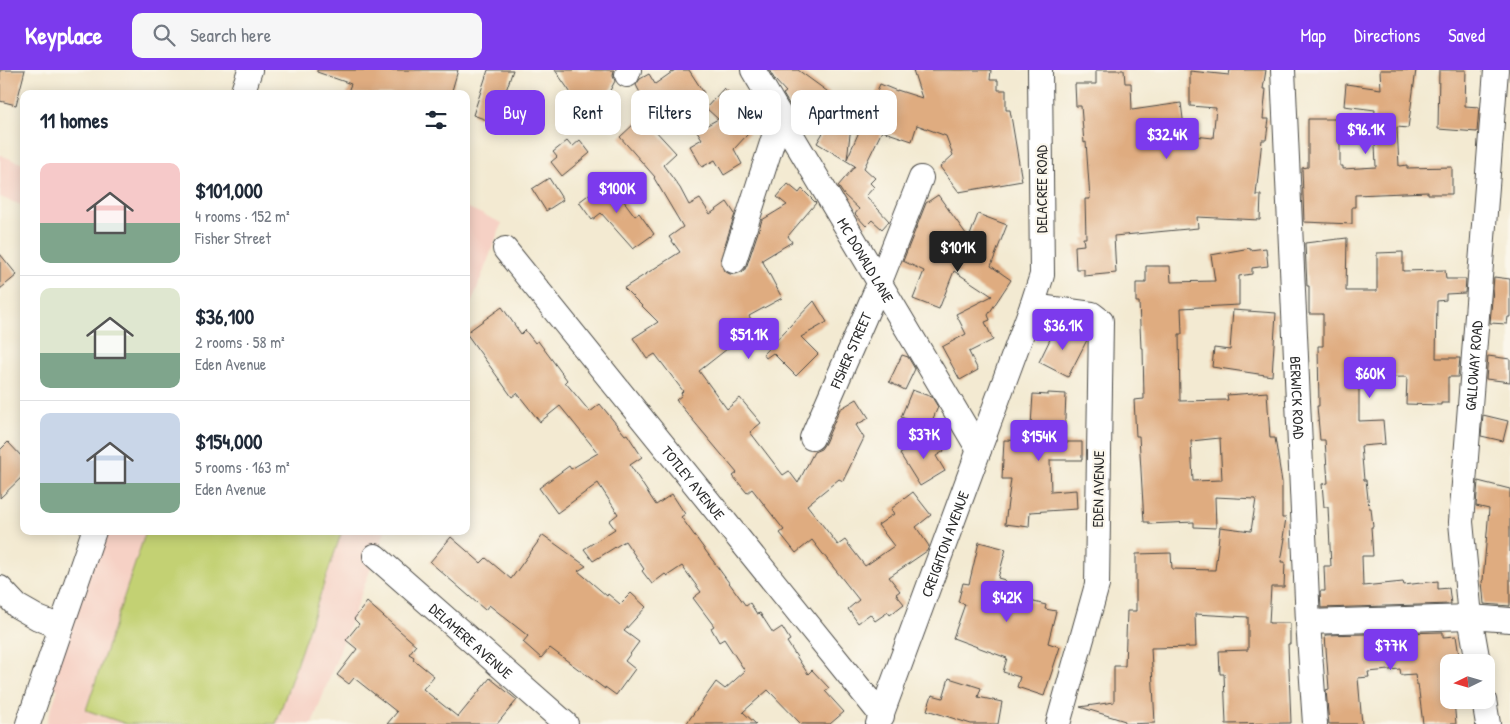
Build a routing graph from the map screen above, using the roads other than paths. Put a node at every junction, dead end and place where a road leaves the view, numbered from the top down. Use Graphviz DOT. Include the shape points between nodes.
graph roads {
  1 [pos="250,70"];
  2 [pos="1040,70"];
  3 [pos="1283,70"];
  4 [pos="1496,70"];
  5 [pos="756,72"];
  6 [pos="243,90"];
  7 [pos="765,90"];
  8 [pos="781,120"];
  9 [pos="775,135"];
  10 [pos="921,178"];
  11 [pos="505,249"];
  12 [pos="734,261"];
  13 [pos="879,284"];
  14 [pos="1032,306"];
  15 [pos="812,438"];
  16 [pos="979,450"];
  17 [pos="93,535"];
  18 [pos="375,556"];
  19 [pos="0,588"];
  20 [pos="1470,617"];
  21 [pos="1510,620"];
  22 [pos="1308,622"];
  23 [pos="62,627"];
  24 [pos="1477,654"];
  25 [pos="1486,709"];
  26 [pos="880,720"];
  27 [pos="28,724"];
  28 [pos="566,724"];
  29 [pos="1058,724"];
  30 [pos="1315,724"];
  31 [pos="1488,724"];
  1 -- 6 [label="street"];
  2 -- 14 [label="street, DELACREE ROAD" via="1042,275"];
  3 -- 22 [label="street, BERWICK ROAD"];
  4 -- 20 [label="street, GALLOWAY ROAD" via="1461,522"];
  5 -- 7 [label="street, MC DONALD LANE"];
  8 -- 13 [label="street, MC DONALD LANE"];
  9 -- 12 [label="street"];
  10 -- 13 [label="street, FISHER STREET"];
  11 -- 26 [label="street, TOTLEY AVENUE"];
  13 -- 15 [label="street, FISHER STREET"];
  13 -- 16 [label="street, MC DONALD LANE"];
  14 -- 16 [label="street, CREIGHTON AVENUE"];
  14 -- 29 [label="street, EDEN AVENUE" via="1092,314 1101,320 1097,585"];
  16 -- 26 [label="street, CREIGHTON AVENUE"];
  17 -- 23 [label="street"];
  18 -- 28 [label="street, DELAMERE AVENUE"];
  19 -- 23 [label="street" via="18,606"];
  20 -- 21 [label="street"];
  20 -- 22 [label="street"];
  20 -- 24 [label="street, GALLOWAY ROAD"];
  22 -- 30 [label="street, BERWICK ROAD"];
  23 -- 27 [label="street"];
  25 -- 31 [label="street"];
}
